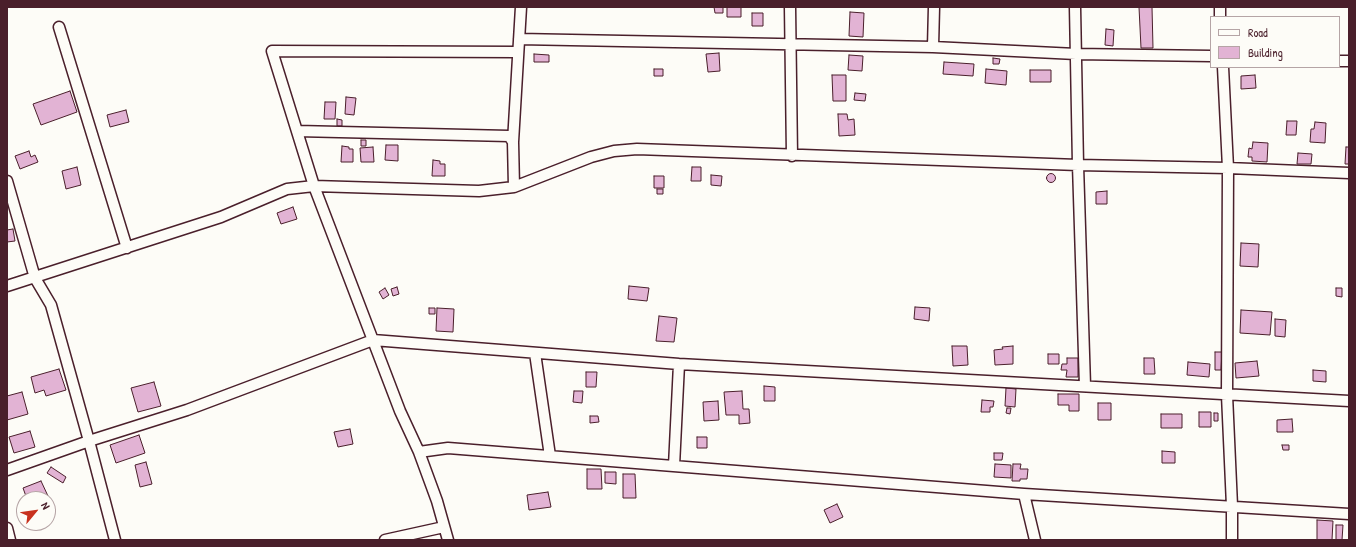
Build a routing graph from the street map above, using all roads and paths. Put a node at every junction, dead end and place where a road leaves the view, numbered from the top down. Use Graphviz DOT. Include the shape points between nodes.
graph roads {
  1 [pos="521,7"];
  2 [pos="790,7"];
  3 [pos="934,7"];
  4 [pos="1076,7"];
  5 [pos="59,26"];
  6 [pos="519,39"];
  7 [pos="790,45"];
  8 [pos="933,47"];
  9 [pos="518,52"];
  10 [pos="1076,54"];
  11 [pos="1210,56"];
  12 [pos="1223,68"];
  13 [pos="297,131"];
  14 [pos="513,142"];
  15 [pos="792,156"];
  16 [pos="1078,165"];
  17 [pos="1228,168"];
  18 [pos="1349,173"];
  19 [pos="7,181"];
  20 [pos="314,186"];
  21 [pos="514,187"];
  22 [pos="127,248"];
  23 [pos="35,278"];
  24 [pos="7,286"];
  25 [pos="373,340"];
  26 [pos="535,353"];
  27 [pos="680,364"];
  28 [pos="1085,386"];
  29 [pos="1227,395"];
  30 [pos="1349,401"];
  31 [pos="89,441"];
  32 [pos="419,452"];
  33 [pos="550,456"];
  34 [pos="674,466"];
  35 [pos="7,470"];
  36 [pos="1024,494"];
  37 [pos="1232,506"];
  38 [pos="1349,514"];
  39 [pos="444,527"];
  40 [pos="7,528"];
  41 [pos="10,540"];
  42 [pos="115,540"];
  43 [pos="385,540"];
  44 [pos="448,540"];
  45 [pos="1035,540"];
  46 [pos="1232,540"];
  1 -- 6 [label="street"];
  2 -- 7 [label="street"];
  3 -- 8 [label="street"];
  4 -- 10 [label="street"];
  5 -- 22 [label="street"];
  6 -- 7 [label="street"];
  6 -- 9 [label="street"];
  7 -- 8 [label="street"];
  7 -- 15 [label="street"];
  8 -- 10 [label="street"];
  9 -- 13 [label="street" via="272,51"];
  9 -- 14 [label="street"];
  10 -- 11 [label="street"];
  10 -- 16 [label="street"];
  12 -- 17 [label="street"];
  13 -- 14 [label="street" via="509,136"];
  13 -- 20 [label="street"];
  14 -- 21 [label="street"];
  15 -- 16 [label="street"];
  15 -- 21 [label="street" via="637,149 614,151 591,157"];
  16 -- 17 [label="street"];
  16 -- 28 [label="street"];
  17 -- 18 [label="street"];
  17 -- 29 [label="street"];
  19 -- 23 [label="street"];
  20 -- 21 [label="street" via="479,191"];
  20 -- 22 [label="street" via="287,189 221,217"];
  20 -- 25 [label="street"];
  22 -- 23 [label="street"];
  23 -- 24 [label="street"];
  23 -- 31 [label="street" via="51,305"];
  25 -- 26 [label="street"];
  25 -- 31 [label="street" via="187,410"];
  25 -- 32 [label="street"];
  26 -- 27 [label="street"];
  26 -- 33 [label="street"];
  27 -- 28 [label="street"];
  27 -- 34 [label="street"];
  28 -- 29 [label="street"];
  29 -- 30 [label="street"];
  29 -- 37 [label="street"];
  31 -- 35 [label="street"];
  31 -- 42 [label="street"];
  32 -- 33 [label="street" via="448,448"];
  32 -- 39 [label="street"];
  33 -- 34 [label="street"];
  34 -- 36 [label="street"];
  36 -- 37 [label="street"];
  36 -- 45 [label="street"];
  37 -- 38 [label="street"];
  37 -- 46 [label="street"];
  39 -- 43 [label="street"];
  39 -- 44 [label="street"];
  40 -- 41 [label="street"];
}
